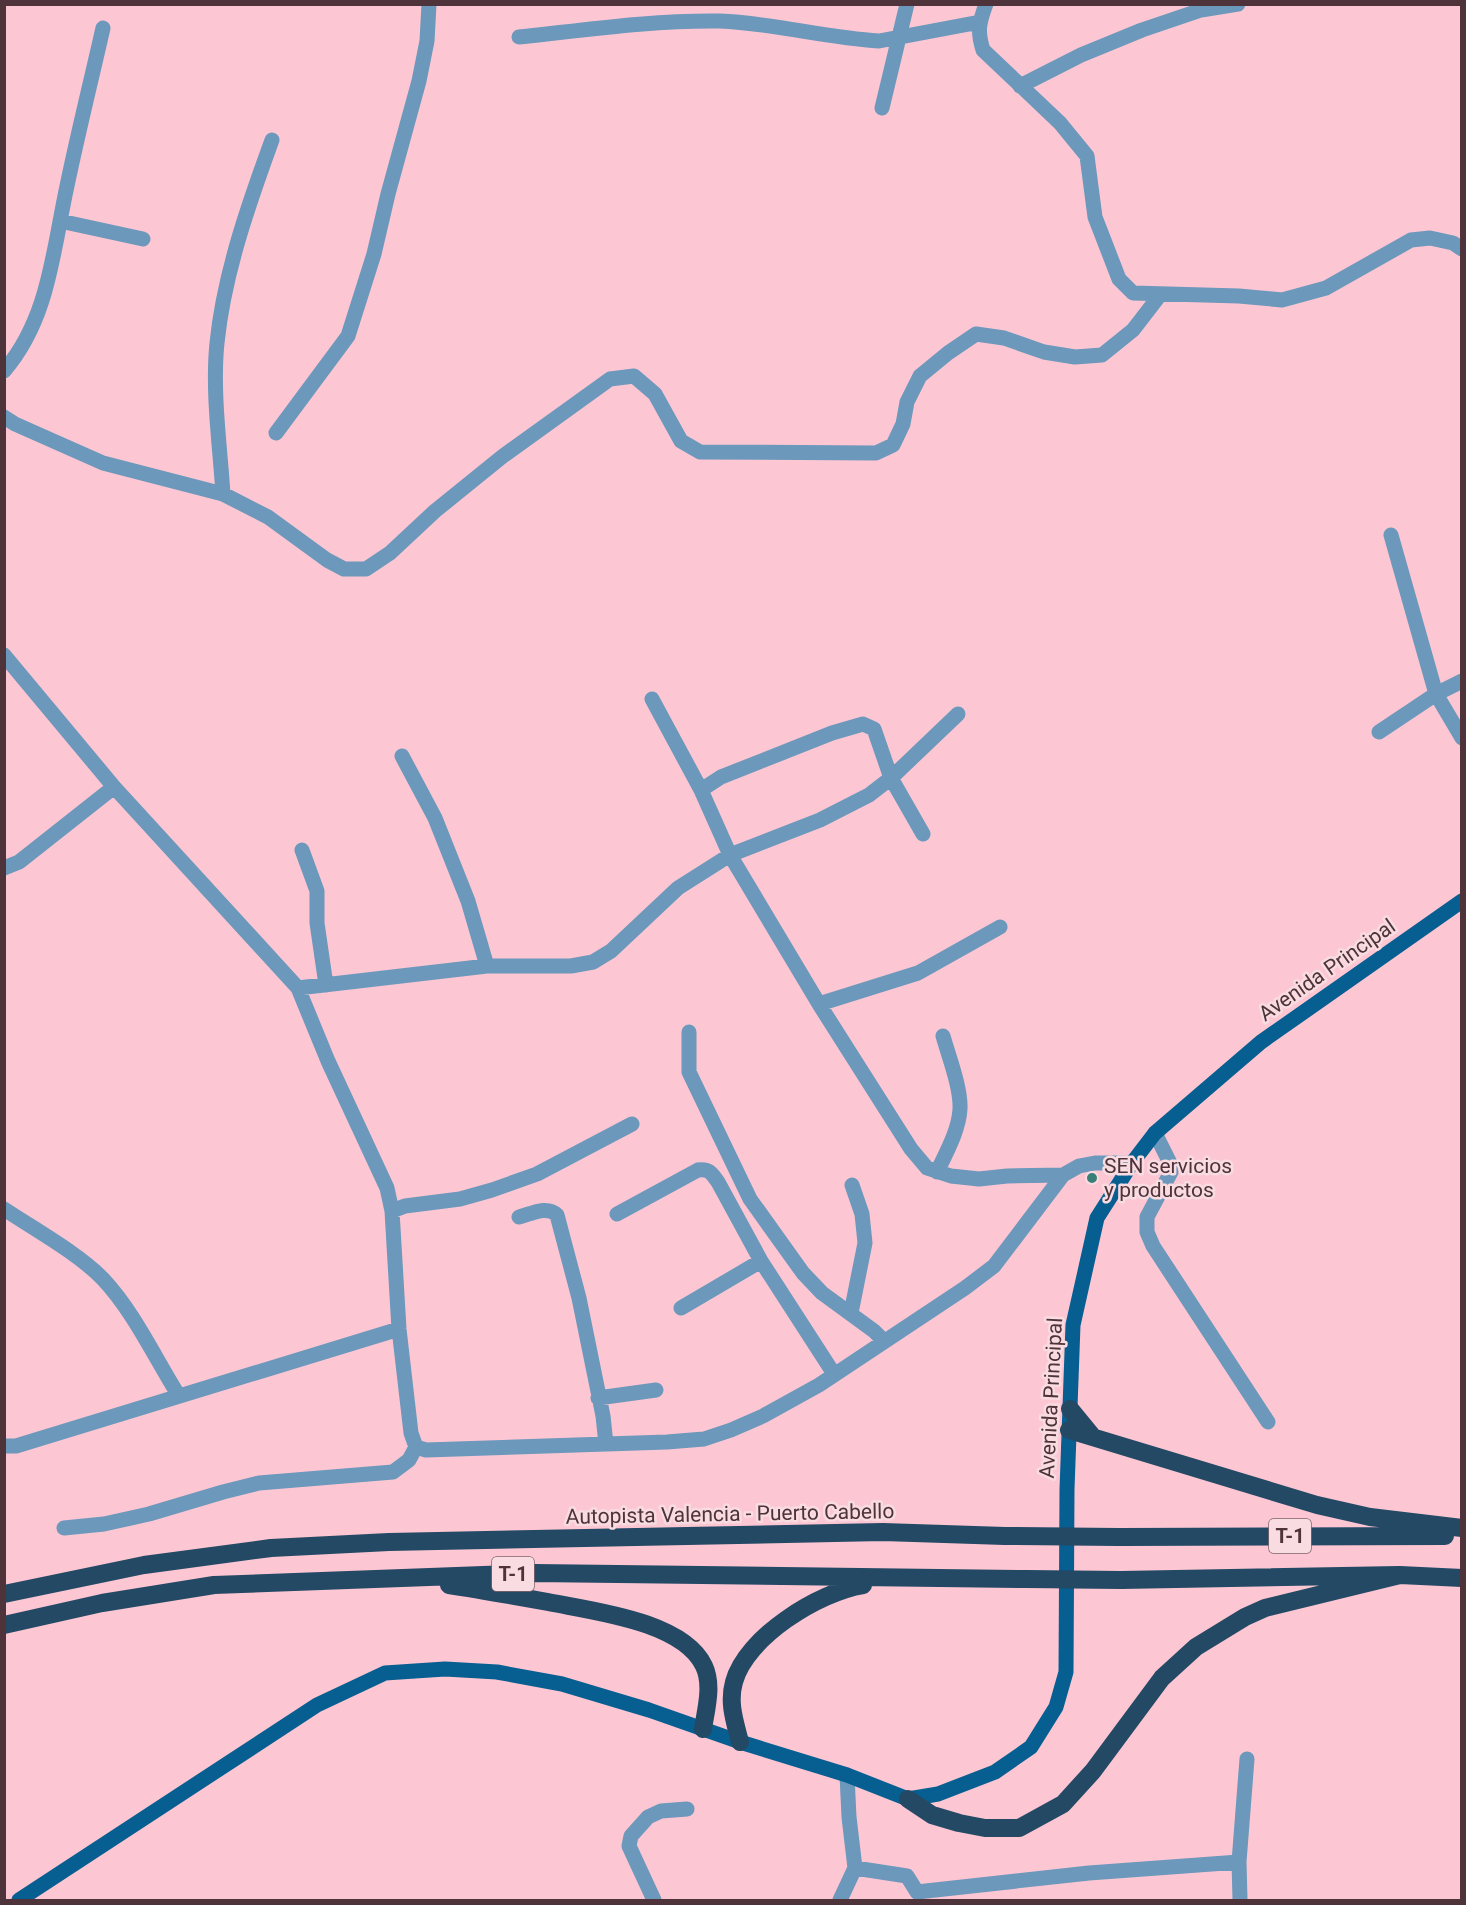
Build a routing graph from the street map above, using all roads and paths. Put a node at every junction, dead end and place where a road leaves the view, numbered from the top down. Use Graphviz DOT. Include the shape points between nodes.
graph roads {
  1 [pos="429,4"];
  2 [pos="906,4"];
  3 [pos="986,4"];
  4 [pos="1238,4"];
  5 [pos="1220,6"];
  6 [pos="980,22"];
  7 [pos="103,28"];
  8 [pos="519,37"];
  9 [pos="897,39"];
  10 [pos="1020,86"];
  11 [pos="882,108"];
  12 [pos="272,140"];
  13 [pos="60,221"];
  14 [pos="143,239"];
  15 [pos="1461,249"];
  16 [pos="1160,295"];
  17 [pos="4,371"];
  18 [pos="4,417"];
  19 [pos="276,433"];
  20 [pos="223,494"];
  21 [pos="1391,535"];
  22 [pos="4,655"];
  23 [pos="1461,681"];
  24 [pos="1436,694"];
  25 [pos="652,699"];
  26 [pos="958,714"];
  27 [pos="1379,732"];
  28 [pos="1461,738"];
  29 [pos="402,756"];
  30 [pos="891,778"];
  31 [pos="114,787"];
  32 [pos="701,790"];
  33 [pos="924,834"];
  34 [pos="302,850"];
  35 [pos="730,855"];
  36 [pos="4,868"];
  37 [pos="1461,901"];
  38 [pos="1000,927"];
  39 [pos="487,966"];
  40 [pos="326,985"];
  41 [pos="298,988"];
  42 [pos="819,1004"];
  43 [pos="688,1032"];
  44 [pos="943,1036"];
  45 [pos="632,1124"];
  46 [pos="1155,1133"];
  47 [pos="1132,1163"];
  48 [pos="937,1172"];
  49 [pos="1064,1175"];
  50 [pos="852,1185"];
  51 [pos="4,1209"];
  52 [pos="392,1211"];
  53 [pos="617,1214"];
  54 [pos="519,1217"];
  55 [pos="761,1261"];
  56 [pos="681,1308"];
  57 [pos="851,1313"];
  58 [pos="399,1329"];
  59 [pos="884,1341"];
  60 [pos="834,1374"];
  61 [pos="656,1390"];
  62 [pos="179,1396"];
  63 [pos="598,1398"];
  64 [pos="1070,1409"];
  65 [pos="1268,1422"];
  66 [pos="1069,1430"];
  67 [pos="1093,1437"];
  68 [pos="606,1444"];
  69 [pos="4,1446"];
  70 [pos="416,1447"];
  71 [pos="64,1528"];
  72 [pos="1461,1528"];
  73 [pos="1461,1536"];
  74 [pos="1400,1575"];
  75 [pos="409,1578"];
  76 [pos="1461,1578"];
  77 [pos="909,1579"];
  78 [pos="4,1594"];
  79 [pos="4,1625"];
  80 [pos="703,1729"];
  81 [pos="740,1742"];
  82 [pos="1247,1759"];
  83 [pos="847,1776"];
  84 [pos="908,1799"];
  85 [pos="687,1809"];
  86 [pos="1239,1862"];
  87 [pos="855,1868"];
  88 [pos="919,1896"];
  89 [pos="19,1900"];
  90 [pos="654,1900"];
  91 [pos="840,1900"];
  92 [pos="1240,1900"];
  1 -- 19 [label="street" via="419,81 374,254 348,336"];
  2 -- 9 [label="street"];
  3 -- 6 [label="street"];
  4 -- 5 [label="street"];
  5 -- 10 [label="street" via="1142,30"];
  6 -- 9 [label="street"];
  6 -- 10 [label="street" via="983,50"];
  7 -- 13 [label="street"];
  8 -- 9 [label="street" via="719,21 862,40"];
  9 -- 11 [label="street"];
  10 -- 16 [label="street" via="1060,123 1087,156 1095,218 1119,279 1133,293"];
  12 -- 20 [label="street" via="243,224 216,344"];
  13 -- 14 [label="street"];
  13 -- 17 [label="street" via="39,312"];
  15 -- 16 [label="street" via="1430,238 1411,240 1326,288 1282,300"];
  16 -- 20 [label="street" via="1132,330 1102,355 1075,357 1044,352 1004,338 976,334 920,376 893,446 876,453 700,452 681,441 655,394 634,376 610,379 503,456 366,569 344,569 268,517"];
  18 -- 20 [label="street" via="103,463"];
  21 -- 24 [label="street"];
  22 -- 31 [label="street"];
  23 -- 24 [label="street"];
  24 -- 27 [label="street"];
  24 -- 28 [label="street"];
  25 -- 32 [label="street"];
  26 -- 30 [label="street"];
  29 -- 39 [label="street" via="435,818 468,901"];
  30 -- 32 [label="street" via="874,729 863,724 721,777"];
  30 -- 33 [label="street"];
  30 -- 35 [label="street" via="820,820"];
  31 -- 36 [label="street" via="19,862"];
  31 -- 41 [label="street"];
  32 -- 35 [label="street"];
  34 -- 40 [label="street" via="317,891"];
  35 -- 39 [label="street" via="678,888 611,951 593,962 571,966"];
  35 -- 42 [label="street"];
  37 -- 46 [label="main road, Avenida Principal" via="1260,1042"];
  38 -- 42 [label="street" via="918,973"];
  39 -- 40 [label="street"];
  40 -- 41 [label="street"];
  41 -- 52 [label="street" via="387,1188"];
  42 -- 48 [label="street" via="911,1149 927,1168"];
  43 -- 57 [label="street" via="689,1072 750,1199 803,1273 822,1293"];
  44 -- 48 [label="street" via="960,1111"];
  45 -- 52 [label="street" via="537,1174 460,1199"];
  46 -- 47 [label="main road, Avenida Principal"];
  46 -- 65 [label="street" via="1171,1172 1147,1217 1147,1232"];
  47 -- 49 [label="street" via="1095,1163"];
  47 -- 64 [label="main road, Avenida Principal" via="1097,1218 1073,1325"];
  48 -- 49 [label="street" via="979,1179"];
  49 -- 59 [label="street" via="994,1266"];
  50 -- 57 [label="street" via="862,1214 865,1243"];
  51 -- 62 [label="street" via="102,1278 126,1308"];
  52 -- 58 [label="street"];
  53 -- 55 [label="street" via="704,1169 718,1182"];
  54 -- 63 [label="street" via="545,1210 557,1215 579,1298"];
  55 -- 56 [label="street"];
  55 -- 60 [label="street"];
  57 -- 59 [label="street"];
  58 -- 62 [label="street"];
  58 -- 70 [label="street"];
  59 -- 60 [label="street"];
  60 -- 68 [label="street" via="762,1416 704,1439"];
  61 -- 63 [label="street"];
  62 -- 69 [label="street" via="16,1446"];
  63 -- 68 [label="street"];
  64 -- 66 [label="main road, Avenida Principal"];
  64 -- 67 [label="highway"];
  66 -- 67 [label="highway"];
  66 -- 84 [label="main road, Avenida Principal" via="1066,1672 1056,1707 1031,1746 995,1772 939,1794"];
  67 -- 72 [label="highway" via="1317,1505 1370,1517"];
  68 -- 70 [label="street" via="426,1450"];
  70 -- 71 [label="street" via="410,1460 393,1472 259,1483 104,1524"];
  73 -- 78 [label="highway, Autopista Valencia - Puerto Cabello / T-1, bridge" via="1119,1537 883,1532 389,1542 271,1548 144,1565"];
  74 -- 76 [label="highway, T-1"];
  74 -- 77 [label="highway, T-1, bridge"];
  74 -- 84 [label="highway" via="1265,1608 1196,1647 1162,1678 1093,1771 1063,1804 1019,1828 958,1823 932,1815"];
  75 -- 77 [label="highway, T-1" via="534,1573"];
  75 -- 79 [label="highway, T-1" via="214,1585 102,1603"];
  75 -- 80 [label="highway" via="609,1614 664,1632 696,1653 705,1668 708,1688"];
  77 -- 81 [label="highway" via="836,1591 775,1627 747,1657 734,1682 732,1708"];
  80 -- 81 [label="main road"];
  80 -- 89 [label="main road" via="562,1684 497,1672 445,1668 385,1673 317,1705"];
  81 -- 83 [label="main road"];
  82 -- 86 [label="street"];
  83 -- 84 [label="main road"];
  83 -- 87 [label="street"];
  85 -- 90 [label="street" via="661,1811 648,1817 630,1836 629,1846"];
  86 -- 88 [label="street" via="1089,1873"];
  86 -- 92 [label="street"];
  87 -- 88 [label="street" via="907,1876"];
  87 -- 91 [label="street"];
}
